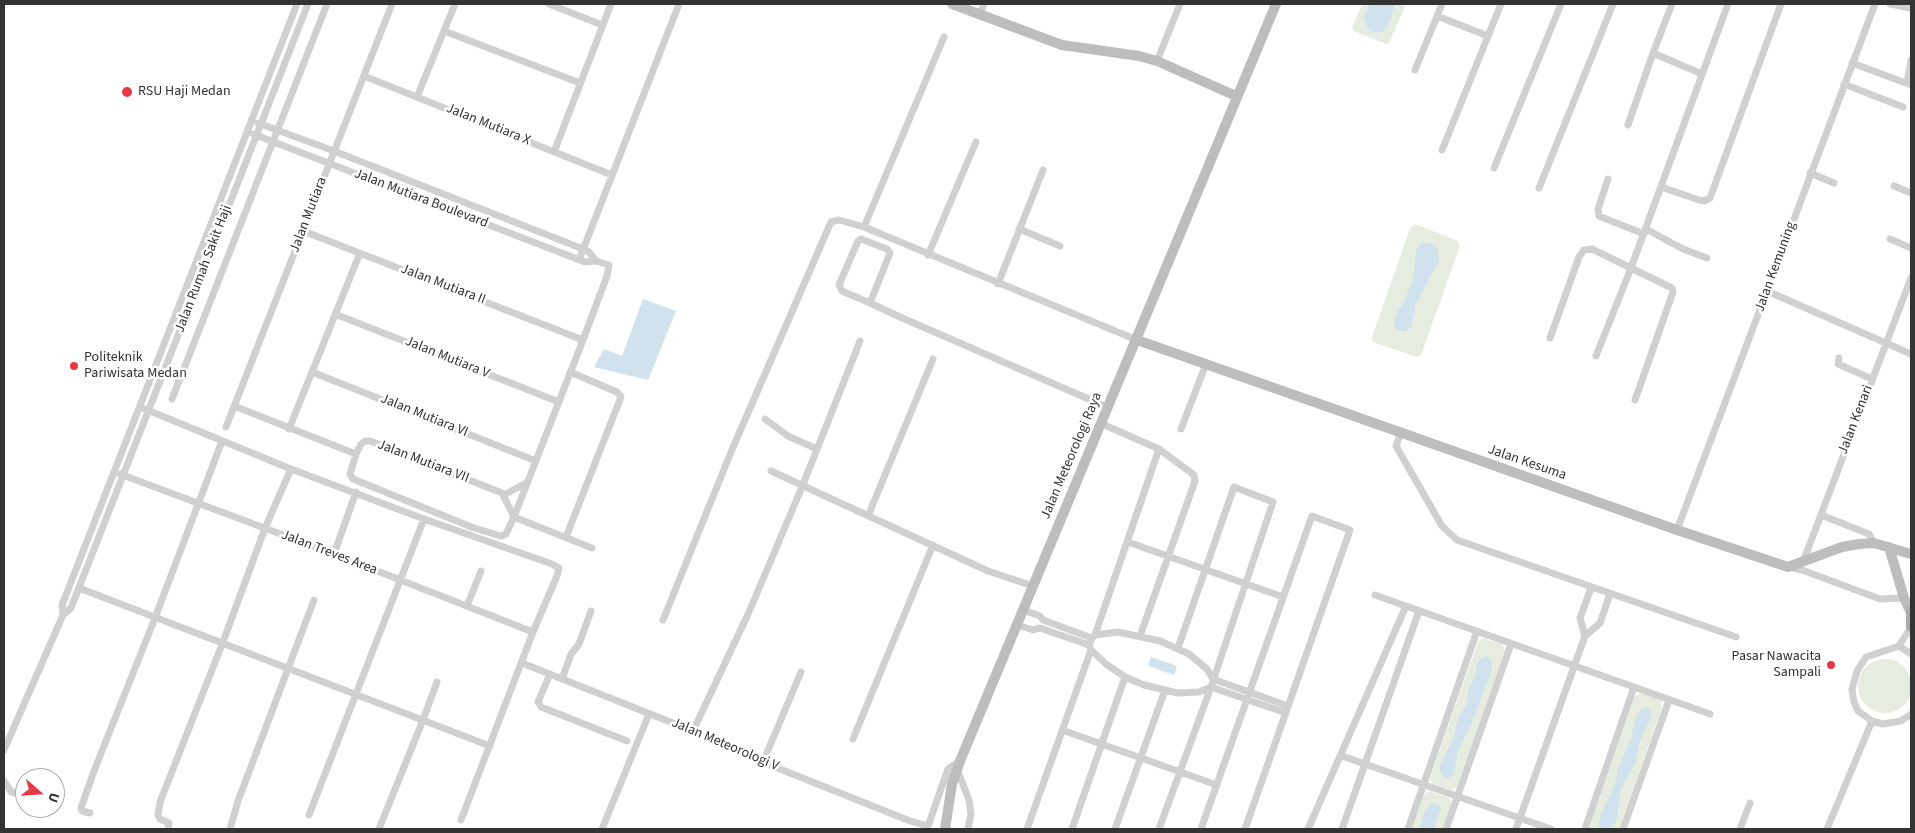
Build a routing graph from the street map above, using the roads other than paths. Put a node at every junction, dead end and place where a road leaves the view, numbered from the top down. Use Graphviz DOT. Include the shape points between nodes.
graph roads {
  1 [pos="297,4"];
  2 [pos="308,4"];
  3 [pos="327,4"];
  4 [pos="392,4"];
  5 [pos="455,4"];
  6 [pos="548,4"];
  7 [pos="610,4"];
  8 [pos="678,4"];
  9 [pos="952,4"];
  10 [pos="984,4"];
  11 [pos="1180,4"];
  12 [pos="1276,4"];
  13 [pos="1442,4"];
  14 [pos="1501,4"];
  15 [pos="1561,4"];
  16 [pos="1613,4"];
  17 [pos="1672,4"];
  18 [pos="1728,4"];
  19 [pos="1781,4"];
  20 [pos="1875,4"];
  21 [pos="1890,4"];
  22 [pos="1911,8"];
  23 [pos="980,14"];
  24 [pos="1437,16"];
  25 [pos="602,24"];
  26 [pos="444,31"];
  27 [pos="1488,36"];
  28 [pos="944,37"];
  29 [pos="1653,53"];
  30 [pos="1911,60"];
  31 [pos="1157,61"];
  32 [pos="1852,63"];
  33 [pos="1415,70"];
  34 [pos="1702,74"];
  35 [pos="364,76"];
  36 [pos="580,83"];
  37 [pos="1844,84"];
  38 [pos="1909,84"];
  39 [pos="1236,96"];
  40 [pos="417,97"];
  41 [pos="1903,108"];
  42 [pos="251,121"];
  43 [pos="261,124"];
  44 [pos="1628,125"];
  45 [pos="278,130"];
  46 [pos="247,132"];
  47 [pos="256,136"];
  48 [pos="273,142"];
  49 [pos="976,142"];
  50 [pos="1442,150"];
  51 [pos="334,151"];
  52 [pos="554,152"];
  53 [pos="329,164"];
  54 [pos="1494,168"];
  55 [pos="1043,170"];
  56 [pos="1810,173"];
  57 [pos="612,175"];
  58 [pos="1608,179"];
  59 [pos="1834,183"];
  60 [pos="1894,186"];
  61 [pos="1661,187"];
  62 [pos="1539,188"];
  63 [pos="1911,193"];
  64 [pos="864,227"];
  65 [pos="1019,229"];
  66 [pos="303,231"];
  67 [pos="1643,236"];
  68 [pos="1890,240"];
  69 [pos="1060,246"];
  70 [pos="1911,248"];
  71 [pos="583,249"];
  72 [pos="360,253"];
  73 [pos="928,255"];
  74 [pos="1707,258"];
  75 [pos="579,260"];
  76 [pos="596,260"];
  77 [pos="1631,268"];
  78 [pos="1911,278"];
  79 [pos="998,284"];
  80 [pos="1766,293"];
  81 [pos="870,303"];
  82 [pos="335,314"];
  83 [pos="1550,338"];
  84 [pos="583,340"];
  85 [pos="1136,340"];
  86 [pos="860,341"];
  87 [pos="1885,345"];
  88 [pos="1911,354"];
  89 [pos="1596,356"];
  90 [pos="1839,358"];
  91 [pos="933,359"];
  92 [pos="1206,364"];
  93 [pos="312,372"];
  94 [pos="570,372"];
  95 [pos="1872,378"];
  96 [pos="172,399"];
  97 [pos="1635,400"];
  98 [pos="559,402"];
  99 [pos="140,406"];
  100 [pos="234,406"];
  101 [pos="1107,407"];
  102 [pos="148,410"];
  103 [pos="765,419"];
  104 [pos="1100,424"];
  105 [pos="226,427"];
  106 [pos="289,429"];
  107 [pos="1180,429"];
  108 [pos="1401,432"];
  109 [pos="222,441"];
  110 [pos="817,449"];
  111 [pos="1159,449"];
  112 [pos="356,454"];
  113 [pos="536,461"];
  114 [pos="291,469"];
  115 [pos="114,471"];
  116 [pos="772,472"];
  117 [pos="123,475"];
  118 [pos="528,482"];
  119 [pos="802,486"];
  120 [pos="356,492"];
  121 [pos="504,495"];
  122 [pos="104,499"];
  123 [pos="113,502"];
  124 [pos="199,503"];
  125 [pos="1821,515"];
  126 [pos="868,516"];
  127 [pos="514,517"];
  128 [pos="424,519"];
  129 [pos="266,528"];
  130 [pos="1677,530"];
  131 [pos="566,537"];
  132 [pos="1128,542"];
  133 [pos="1874,543"];
  134 [pos="933,545"];
  135 [pos="1889,547"];
  136 [pos="592,548"];
  137 [pos="334,554"];
  138 [pos="1911,554"];
  139 [pos="1169,557"];
  140 [pos="1803,562"];
  141 [pos="1788,567"];
  142 [pos="1205,570"];
  143 [pos="481,571"];
  144 [pos="399,580"];
  145 [pos="1245,584"];
  146 [pos="1033,586"];
  147 [pos="79,588"];
  148 [pos="1591,588"];
  149 [pos="1610,594"];
  150 [pos="1375,595"];
  151 [pos="1283,597"];
  152 [pos="1904,598"];
  153 [pos="314,600"];
  154 [pos="467,606"];
  155 [pos="1406,606"];
  156 [pos="1024,610"];
  157 [pos="592,611"];
  158 [pos="1419,611"];
  159 [pos="1911,612"];
  160 [pos="63,615"];
  161 [pos="155,618"];
  162 [pos="662,620"];
  163 [pos="1043,620"];
  164 [pos="1018,625"];
  165 [pos="1911,627"];
  166 [pos="1040,628"];
  167 [pos="533,632"];
  168 [pos="1477,632"];
  169 [pos="1140,636"];
  170 [pos="1585,636"];
  171 [pos="1736,637"];
  172 [pos="223,642"];
  173 [pos="1092,642"];
  174 [pos="1511,644"];
  175 [pos="1899,646"];
  176 [pos="1178,648"];
  177 [pos="1911,654"];
  178 [pos="522,663"];
  179 [pos="1574,666"];
  180 [pos="288,668"];
  181 [pos="802,672"];
  182 [pos="550,674"];
  183 [pos="1125,676"];
  184 [pos="562,679"];
  185 [pos="1214,679"];
  186 [pos="436,682"];
  187 [pos="1211,687"];
  188 [pos="1634,687"];
  189 [pos="1164,690"];
  190 [pos="1250,692"];
  191 [pos="355,694"];
  192 [pos="1247,700"];
  193 [pos="1669,700"];
  194 [pos="1287,710"];
  195 [pos="649,714"];
  196 [pos="1710,714"];
  197 [pos="1911,714"];
  198 [pos="423,720"];
  199 [pos="1872,721"];
  200 [pos="1062,730"];
  201 [pos="693,731"];
  202 [pos="853,740"];
  203 [pos="627,742"];
  204 [pos="1102,744"];
  205 [pos="490,746"];
  206 [pos="4,750"];
  207 [pos="1342,756"];
  208 [pos="1140,758"];
  209 [pos="763,762"];
  210 [pos="1364,764"];
  211 [pos="958,765"];
  212 [pos="1179,771"];
  213 [pos="4,781"];
  214 [pos="1217,785"];
  215 [pos="1424,785"];
  216 [pos="15,793"];
  217 [pos="1458,797"];
  218 [pos="1750,803"];
  219 [pos="90,813"];
  220 [pos="309,815"];
  221 [pos="1520,818"];
  222 [pos="461,820"];
  223 [pos="927,828"];
  224 [pos="168,829"];
  225 [pos="230,829"];
  226 [pos="379,829"];
  227 [pos="602,829"];
  228 [pos="945,829"];
  229 [pos="968,829"];
  230 [pos="1027,829"];
  231 [pos="1072,829"];
  232 [pos="1115,829"];
  233 [pos="1159,829"];
  234 [pos="1201,829"];
  235 [pos="1245,829"];
  236 [pos="1308,829"];
  237 [pos="1342,829"];
  238 [pos="1408,829"];
  239 [pos="1446,829"];
  240 [pos="1516,829"];
  241 [pos="1551,829"];
  242 [pos="1585,829"];
  243 [pos="1623,829"];
  244 [pos="1740,829"];
  245 [pos="1827,829"];
  1 -- 42 [label="street, Jalan Rumah Sakit Haji"];
  2 -- 43 [label="street, Jalan Rumah Sakit Haji"];
  3 -- 45 [label="street"];
  4 -- 35 [label="street, Jalan Mutiara"];
  5 -- 26 [label="street"];
  6 -- 25 [label="street"];
  7 -- 25 [label="street"];
  8 -- 57 [label="street"];
  9 -- 23 [label="street"];
  10 -- 23 [label="street"];
  11 -- 31 [label="street"];
  12 -- 39 [label="street, Jalan Meteorologi Raya"];
  13 -- 24 [label="street"];
  14 -- 27 [label="street"];
  15 -- 54 [label="street"];
  16 -- 62 [label="street"];
  17 -- 29 [label="street"];
  18 -- 34 [label="street"];
  19 -- 61 [label="street" via="1710,198 1699,200"];
  20 -- 32 [label="street, Jalan Kemuning"];
  21 -- 22 [label="street"];
  23 -- 31 [label="street" via="1062,44"];
  24 -- 27 [label="street"];
  24 -- 33 [label="street"];
  25 -- 36 [label="street"];
  26 -- 36 [label="street"];
  26 -- 40 [label="street"];
  27 -- 50 [label="street"];
  28 -- 64 [label="street"];
  29 -- 34 [label="street"];
  29 -- 44 [label="street"];
  30 -- 38 [label="street"];
  31 -- 39 [label="street"];
  32 -- 37 [label="street, Jalan Kemuning"];
  32 -- 38 [label="street"];
  34 -- 61 [label="street"];
  35 -- 40 [label="street, Jalan Mutiara X"];
  35 -- 51 [label="street, Jalan Mutiara"];
  36 -- 52 [label="street"];
  37 -- 41 [label="street"];
  37 -- 56 [label="street, Jalan Kemuning"];
  39 -- 85 [label="street, Jalan Meteorologi Raya"];
  40 -- 52 [label="street, Jalan Mutiara X"];
  42 -- 43 [label="street, Jalan Mutiara Boulevard"];
  42 -- 46 [label="street, Jalan Rumah Sakit Haji"];
  43 -- 45 [label="street, Jalan Mutiara Boulevard"];
  43 -- 47 [label="street, Jalan Rumah Sakit Haji"];
  45 -- 48 [label="street"];
  45 -- 51 [label="street, Jalan Mutiara Boulevard"];
  46 -- 47 [label="street, Jalan Mutiara Boulevard"];
  46 -- 99 [label="street, Jalan Rumah Sakit Haji"];
  47 -- 48 [label="street, Jalan Mutiara Boulevard"];
  47 -- 102 [label="street, Jalan Rumah Sakit Haji"];
  48 -- 53 [label="street, Jalan Mutiara Boulevard"];
  48 -- 96 [label="street"];
  49 -- 73 [label="street"];
  51 -- 53 [label="street, Jalan Mutiara"];
  51 -- 71 [label="street, Jalan Mutiara Boulevard"];
  52 -- 57 [label="street, Jalan Mutiara X"];
  53 -- 66 [label="street, Jalan Mutiara"];
  53 -- 75 [label="street, Jalan Mutiara Boulevard"];
  55 -- 65 [label="street"];
  56 -- 59 [label="street"];
  56 -- 80 [label="street, Jalan Kemuning"];
  57 -- 71 [label="street"];
  58 -- 67 [label="street" via="1598,209 1599,216"];
  60 -- 63 [label="street"];
  61 -- 67 [label="street"];
  64 -- 73 [label="street"];
  64 -- 162 [label="street" via="838,220 830,224"];
  65 -- 69 [label="street"];
  65 -- 79 [label="street"];
  66 -- 72 [label="street, Jalan Mutiara II"];
  66 -- 100 [label="street, Jalan Mutiara"];
  67 -- 74 [label="street"];
  67 -- 77 [label="street"];
  68 -- 70 [label="street"];
  71 -- 75 [label="street"];
  71 -- 76 [label="street, Jalan Mutiara Boulevard"];
  72 -- 82 [label="street"];
  72 -- 84 [label="street, Jalan Mutiara II"];
  73 -- 79 [label="street"];
  75 -- 76 [label="street, Jalan Mutiara Boulevard"];
  76 -- 84 [label="street, Jalan Mutiara Boulevard" via="610,268"];
  77 -- 83 [label="street" via="1592,249 1584,250"];
  77 -- 89 [label="street"];
  77 -- 97 [label="street" via="1668,285 1673,292"];
  78 -- 87 [label="street, Jalan Kenari"];
  79 -- 85 [label="street"];
  80 -- 87 [label="street"];
  80 -- 130 [label="street, Jalan Kemuning"];
  81 -- 81 [label="street" via="839,287 858,241 862,239 888,249 890,254"];
  81 -- 101 [label="street"];
  82 -- 93 [label="street"];
  82 -- 98 [label="street, Jalan Mutiara V"];
  84 -- 94 [label="street"];
  85 -- 92 [label="street, Jalan Kesuma"];
  85 -- 101 [label="street, Jalan Meteorologi Raya"];
  86 -- 110 [label="street"];
  87 -- 88 [label="street"];
  87 -- 95 [label="street, Jalan Kenari"];
  90 -- 95 [label="street" via="1838,364"];
  91 -- 126 [label="street"];
  92 -- 107 [label="street"];
  92 -- 108 [label="street, Jalan Kesuma"];
  93 -- 106 [label="street"];
  93 -- 113 [label="street, Jalan Mutiara VI"];
  94 -- 98 [label="street"];
  94 -- 131 [label="street" via="617,392 621,398"];
  95 -- 125 [label="street, Jalan Kenari"];
  98 -- 113 [label="street"];
  99 -- 102 [label="street"];
  99 -- 115 [label="street, Jalan Rumah Sakit Haji"];
  100 -- 105 [label="street, Jalan Mutiara"];
  100 -- 106 [label="street, Jalan Mutiara VII"];
  101 -- 104 [label="street, Jalan Meteorologi Raya"];
  102 -- 109 [label="street"];
  102 -- 117 [label="street, Jalan Rumah Sakit Haji"];
  103 -- 110 [label="street" via="788,436"];
  104 -- 111 [label="street"];
  104 -- 146 [label="street, Jalan Meteorologi Raya"];
  106 -- 112 [label="street, Jalan Mutiara VII"];
  108 -- 130 [label="street, Jalan Kesuma"];
  108 -- 148 [label="street" via="1396,446 1448,533 1457,540"];
  109 -- 114 [label="street"];
  109 -- 124 [label="street"];
  110 -- 119 [label="street"];
  111 -- 132 [label="street"];
  111 -- 139 [label="street" via="1190,471 1195,481"];
  112 -- 121 [label="street, Jalan Mutiara VII" via="361,444 370,441"];
  112 -- 127 [label="street" via="350,474 353,480 503,536"];
  113 -- 118 [label="street"];
  114 -- 120 [label="street"];
  114 -- 129 [label="street"];
  115 -- 117 [label="street, Jalan Treves Area"];
  115 -- 122 [label="street, Jalan Rumah Sakit Haji"];
  116 -- 119 [label="street"];
  117 -- 123 [label="street, Jalan Rumah Sakit Haji"];
  117 -- 124 [label="street, Jalan Treves Area"];
  118 -- 121 [label="street"];
  118 -- 127 [label="street"];
  119 -- 126 [label="street"];
  119 -- 201 [label="street" via="749,612"];
  120 -- 128 [label="street"];
  120 -- 137 [label="street"];
  121 -- 127 [label="street"];
  122 -- 123 [label="street"];
  122 -- 160 [label="street, Jalan Rumah Sakit Haji" via="62,605"];
  123 -- 147 [label="street, Jalan Rumah Sakit Haji"];
  124 -- 129 [label="street, Jalan Treves Area"];
  124 -- 161 [label="street"];
  125 -- 133 [label="street" via="1869,534"];
  125 -- 140 [label="street, Jalan Kenari"];
  126 -- 134 [label="street"];
  127 -- 131 [label="street"];
  128 -- 144 [label="street"];
  128 -- 167 [label="street" via="558,568"];
  129 -- 137 [label="street, Jalan Treves Area"];
  129 -- 172 [label="street"];
  130 -- 141 [label="street, Jalan Kesuma"];
  131 -- 136 [label="street"];
  132 -- 139 [label="street"];
  132 -- 173 [label="street"];
  133 -- 135 [label="street"];
  133 -- 140 [label="street" via="1842,547"];
  134 -- 146 [label="street" via="988,571"];
  134 -- 202 [label="street"];
  135 -- 138 [label="street"];
  135 -- 152 [label="street"];
  137 -- 144 [label="street, Jalan Treves Area"];
  139 -- 142 [label="street"];
  139 -- 169 [label="street"];
  140 -- 141 [label="street"];
  141 -- 152 [label="street" via="1880,599"];
  142 -- 145 [label="street"];
  142 -- 145 [label="street" via="1234,487 1273,502"];
  142 -- 176 [label="street"];
  143 -- 154 [label="street"];
  144 -- 154 [label="street, Jalan Treves Area"];
  144 -- 191 [label="street"];
  145 -- 151 [label="street"];
  145 -- 185 [label="street"];
  146 -- 156 [label="street, Jalan Meteorologi Raya"];
  147 -- 160 [label="street, Jalan Rumah Sakit Haji" via="71,608"];
  147 -- 161 [label="street"];
  148 -- 149 [label="street"];
  148 -- 170 [label="street" via="1580,618"];
  149 -- 170 [label="street" via="1600,623"];
  149 -- 171 [label="street"];
  150 -- 155 [label="street"];
  151 -- 190 [label="street"];
  151 -- 194 [label="street" via="1312,516 1350,530"];
  152 -- 159 [label="street"];
  153 -- 180 [label="street"];
  154 -- 167 [label="street, Jalan Treves Area"];
  155 -- 158 [label="street"];
  155 -- 207 [label="street"];
  156 -- 163 [label="street"];
  156 -- 164 [label="street, Jalan Meteorologi Raya"];
  157 -- 184 [label="street"];
  158 -- 168 [label="street"];
  158 -- 210 [label="street"];
  159 -- 165 [label="main road"];
  160 -- 206 [label="street, Jalan Rumah Sakit Haji"];
  161 -- 172 [label="street"];
  161 -- 219 [label="street" via="81,808"];
  163 -- 166 [label="street"];
  163 -- 173 [label="street"];
  164 -- 166 [label="street" via="1033,630"];
  164 -- 211 [label="street, Jalan Meteorologi Raya"];
  165 -- 175 [label="street"];
  166 -- 173 [label="street"];
  167 -- 178 [label="street"];
  168 -- 174 [label="street"];
  168 -- 215 [label="street"];
  169 -- 173 [label="street" via="1118,632"];
  169 -- 176 [label="street"];
  170 -- 179 [label="street"];
  172 -- 180 [label="street"];
  172 -- 224 [label="street" via="160,802 158,815 169,823"];
  173 -- 183 [label="street" via="1102,661"];
  173 -- 200 [label="street"];
  174 -- 179 [label="street"];
  174 -- 217 [label="street"];
  175 -- 177 [label="street"];
  175 -- 199 [label="street" via="1866,657 1857,671 1852,688 1854,702 1858,711"];
  176 -- 185 [label="street" via="1200,662"];
  178 -- 182 [label="street, Jalan Meteorologi V"];
  178 -- 205 [label="street"];
  179 -- 188 [label="street"];
  179 -- 221 [label="street"];
  180 -- 191 [label="street"];
  180 -- 225 [label="street"];
  181 -- 209 [label="street"];
  182 -- 184 [label="street, Jalan Meteorologi V"];
  182 -- 203 [label="street" via="538,702 541,707"];
  183 -- 189 [label="street"];
  183 -- 204 [label="street"];
  184 -- 195 [label="street, Jalan Meteorologi V"];
  185 -- 187 [label="street"];
  185 -- 190 [label="street"];
  186 -- 198 [label="street"];
  187 -- 189 [label="street" via="1199,692"];
  187 -- 192 [label="street"];
  187 -- 212 [label="street"];
  188 -- 193 [label="street"];
  188 -- 242 [label="street"];
  189 -- 208 [label="street"];
  190 -- 192 [label="street"];
  190 -- 194 [label="street"];
  191 -- 198 [label="street"];
  191 -- 220 [label="street"];
  192 -- 194 [label="street"];
  192 -- 214 [label="street"];
  193 -- 196 [label="street"];
  193 -- 243 [label="street"];
  194 -- 235 [label="street"];
  195 -- 201 [label="street, Jalan Meteorologi V"];
  195 -- 227 [label="street"];
  197 -- 199 [label="street" via="1901,721 1883,724"];
  198 -- 205 [label="street"];
  198 -- 226 [label="street"];
  199 -- 245 [label="street"];
  200 -- 204 [label="street"];
  200 -- 230 [label="street"];
  201 -- 209 [label="street, Jalan Meteorologi V"];
  204 -- 208 [label="street"];
  204 -- 231 [label="street"];
  205 -- 222 [label="street"];
  207 -- 210 [label="street"];
  207 -- 236 [label="street"];
  208 -- 212 [label="street"];
  208 -- 232 [label="street"];
  209 -- 223 [label="street, Jalan Meteorologi V"];
  210 -- 215 [label="street"];
  210 -- 237 [label="street"];
  211 -- 223 [label="street" via="948,769"];
  211 -- 228 [label="street, Jalan Meteorologi Raya" via="950,791"];
  211 -- 229 [label="street" via="969,800"];
  212 -- 214 [label="street"];
  212 -- 233 [label="street"];
  213 -- 216 [label="street"];
  214 -- 234 [label="street"];
  215 -- 217 [label="street"];
  215 -- 238 [label="street"];
  217 -- 221 [label="street"];
  217 -- 239 [label="street"];
  218 -- 244 [label="street"];
  221 -- 240 [label="street"];
  221 -- 241 [label="street"];
}
